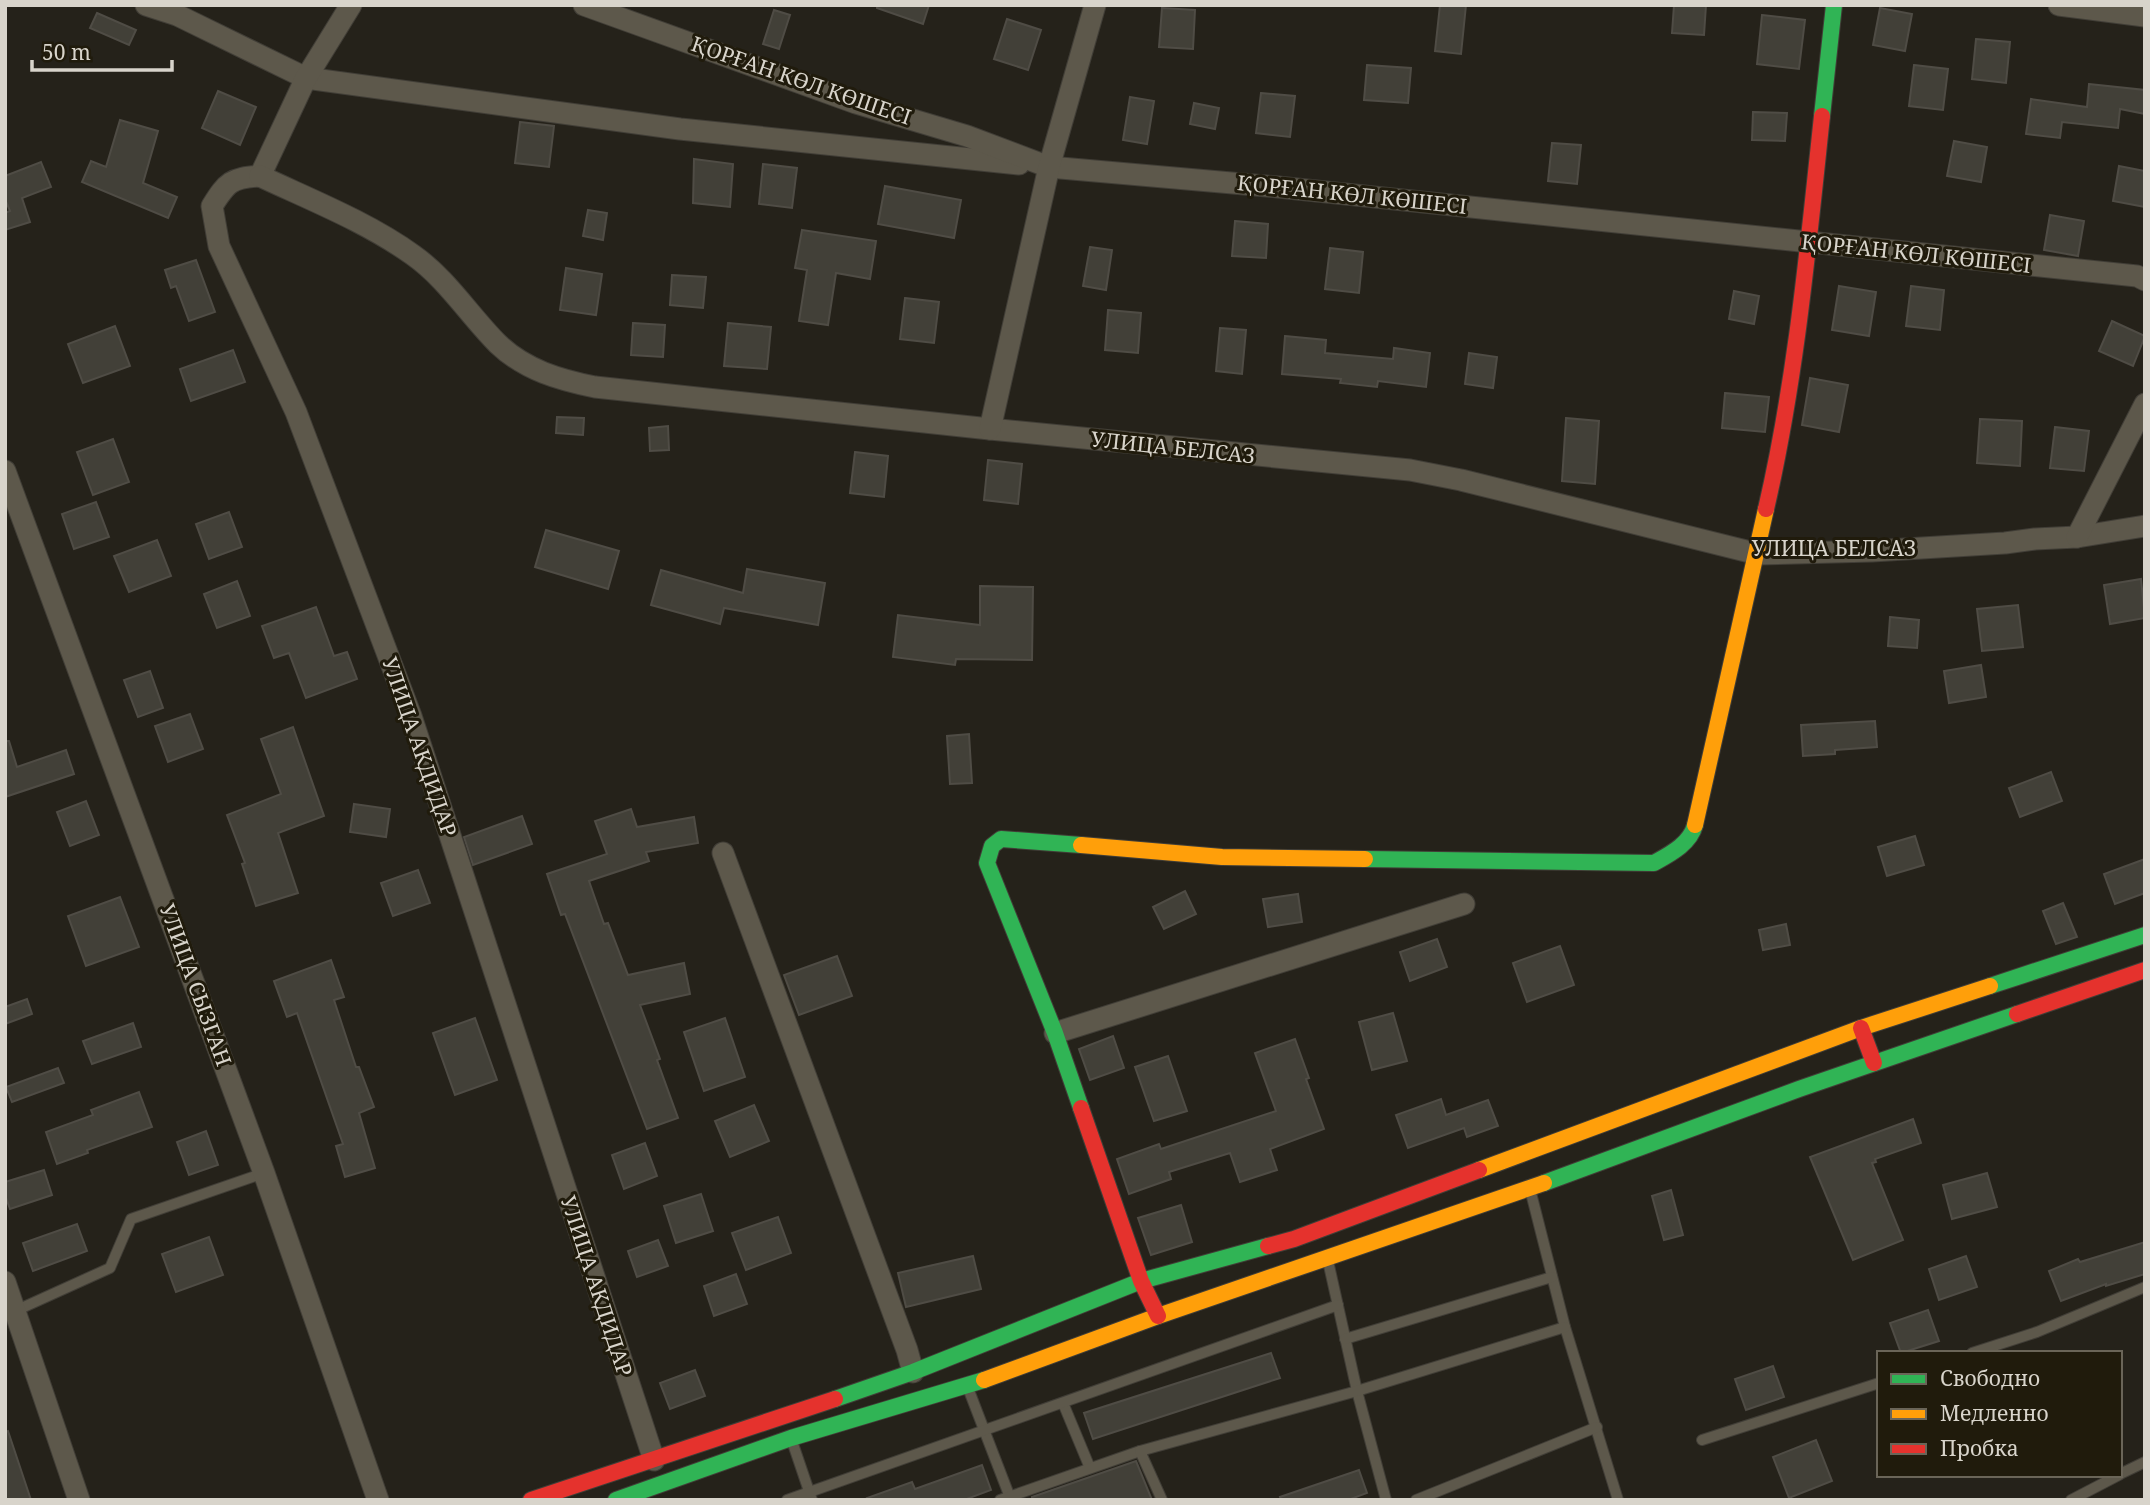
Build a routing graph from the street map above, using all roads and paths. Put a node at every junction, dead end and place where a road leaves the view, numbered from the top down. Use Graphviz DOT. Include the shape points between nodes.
graph roads {
  1 [pos="146,5"];
  2 [pos="351,5"];
  3 [pos="583,5"];
  4 [pos="1095,5"];
  5 [pos="1834,5"];
  6 [pos="2059,5"];
  7 [pos="2145,16"];
  8 [pos="306,78"];
  9 [pos="1049,167"];
  10 [pos="260,176"];
  11 [pos="1808,243"];
  12 [pos="2145,280"];
  13 [pos="2145,404"];
  14 [pos="990,429"];
  15 [pos="5,471"];
  16 [pos="2145,526"];
  17 [pos="2077,537"];
  18 [pos="1758,554"];
  19 [pos="723,853"];
  20 [pos="1464,904"];
  21 [pos="2145,935"];
  22 [pos="2145,970"];
  23 [pos="1861,1028"];
  24 [pos="1055,1033"];
  25 [pos="1874,1063"];
  26 [pos="264,1173"];
  27 [pos="1530,1186"];
  28 [pos="1328,1259"];
  29 [pos="1552,1277"];
  30 [pos="1141,1281"];
  31 [pos="5,1282"];
  32 [pos="2145,1287"];
  33 [pos="1338,1305"];
  34 [pos="15,1311"];
  35 [pos="1158,1315"];
  36 [pos="1565,1327"];
  37 [pos="1345,1339"];
  38 [pos="1978,1351"];
  39 [pos="913,1372"];
  40 [pos="1877,1384"];
  41 [pos="967,1386"];
  42 [pos="1357,1391"];
  43 [pos="1063,1403"];
  44 [pos="1597,1427"];
  45 [pos="984,1431"];
  46 [pos="791,1438"];
  47 [pos="1702,1440"];
  48 [pos="1140,1451"];
  49 [pos="654,1460"];
  50 [pos="2145,1462"];
  51 [pos="1090,1468"];
  52 [pos="2122,1474"];
  53 [pos="2116,1477"];
  54 [pos="811,1495"];
  55 [pos="1007,1499"];
  56 [pos="2075,1499"];
  57 [pos="79,1500"];
  58 [pos="378,1500"];
  59 [pos="531,1500"];
  60 [pos="616,1500"];
  61 [pos="787,1500"];
  62 [pos="1162,1500"];
  63 [pos="1386,1500"];
  64 [pos="1416,1500"];
  65 [pos="1618,1500"];
  1 -- 8 [label="street" via="177,15"];
  2 -- 8 [label="street"];
  3 -- 9 [label="street, ҚОРҒАН КӨЛ КӨШЕСІ"];
  4 -- 9 [label="street"];
  5 -- 11 [label="main road"];
  6 -- 7 [label="street"];
  8 -- 9 [label="street" via="680,130"];
  8 -- 10 [label="street"];
  9 -- 11 [label="street, ҚОРҒАН КӨЛ КӨШЕСІ"];
  9 -- 14 [label="street"];
  10 -- 14 [label="street, УЛИЦА БЕЛСАЗ" via="414,256 516,359 565,381"];
  10 -- 49 [label="street, УЛИЦА АКДИДАР" via="237,178 225,186 212,206 219,246 296,412 411,716"];
  11 -- 12 [label="street, ҚОРҒАН КӨЛ КӨШЕСІ"];
  11 -- 18 [label="main road" via="1780,449"];
  13 -- 17 [label="street"];
  14 -- 18 [label="street, УЛИЦА БЕЛСАЗ" via="1410,470"];
  15 -- 26 [label="street, УЛИЦА СЫЗГАН"];
  16 -- 17 [label="street, УЛИЦА БЕЛСАЗ"];
  17 -- 18 [label="street, УЛИЦА БЕЛСАЗ"];
  18 -- 24 [label="main road" via="1693,834 1676,851 1654,863 1222,857 1001,839 992,846 987,863"];
  19 -- 39 [label="street"];
  20 -- 24 [label="street"];
  21 -- 23 [label="main road"];
  22 -- 25 [label="main road"];
  23 -- 25 [label="main road"];
  23 -- 30 [label="main road" via="1294,1238"];
  24 -- 30 [label="main road"];
  25 -- 27 [label="main road"];
  26 -- 34 [label="lane" via="131,1219 110,1268"];
  26 -- 58 [label="street, УЛИЦА СЫЗГАН"];
  27 -- 28 [label="main road"];
  27 -- 29 [label="lane"];
  28 -- 33 [label="lane"];
  28 -- 35 [label="main road"];
  29 -- 36 [label="lane"];
  29 -- 37 [label="lane"];
  30 -- 35 [label="main road"];
  30 -- 39 [label="main road"];
  31 -- 34 [label="street"];
  32 -- 38 [label="lane"];
  33 -- 37 [label="lane"];
  33 -- 43 [label="lane"];
  34 -- 57 [label="street"];
  35 -- 41 [label="main road"];
  36 -- 42 [label="lane"];
  36 -- 44 [label="lane"];
  37 -- 42 [label="lane"];
  39 -- 49 [label="main road"];
  40 -- 47 [label="lane"];
  41 -- 45 [label="lane"];
  41 -- 46 [label="main road"];
  42 -- 48 [label="lane"];
  42 -- 63 [label="lane"];
  43 -- 45 [label="lane"];
  43 -- 51 [label="lane"];
  44 -- 64 [label="lane"];
  44 -- 65 [label="lane"];
  45 -- 54 [label="lane"];
  45 -- 55 [label="lane"];
  46 -- 54 [label="lane"];
  46 -- 60 [label="main road"];
  48 -- 51 [label="lane"];
  48 -- 62 [label="lane"];
  49 -- 59 [label="main road"];
  50 -- 52 [label="lane"];
  51 -- 55 [label="lane"];
  53 -- 56 [label="lane"];
  54 -- 61 [label="lane"];
}
